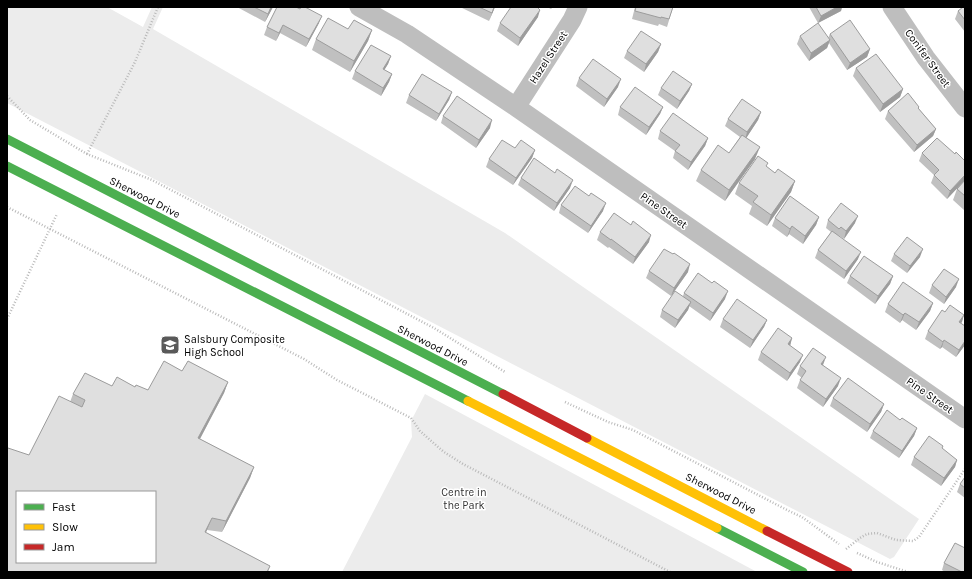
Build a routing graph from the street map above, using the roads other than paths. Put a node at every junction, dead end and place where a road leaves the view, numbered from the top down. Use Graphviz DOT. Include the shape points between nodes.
graph roads {
  1 [pos="359,7"];
  2 [pos="578,7"];
  3 [pos="892,7"];
  4 [pos="516,107"];
  5 [pos="965,108"];
  6 [pos="7,139"];
  7 [pos="7,166"];
  8 [pos="965,419"];
  9 [pos="803,572"];
  10 [pos="848,572"];
  1 -- 4 [label="street, Pine Street" via="407,34"];
  2 -- 4 [label="street, Hazel Street"];
  3 -- 5 [label="street, Conifer Street" via="926,58"];
  4 -- 8 [label="street, Pine Street"];
  6 -- 10 [label="main road, Sherwood Drive"];
  7 -- 9 [label="main road"];
}
